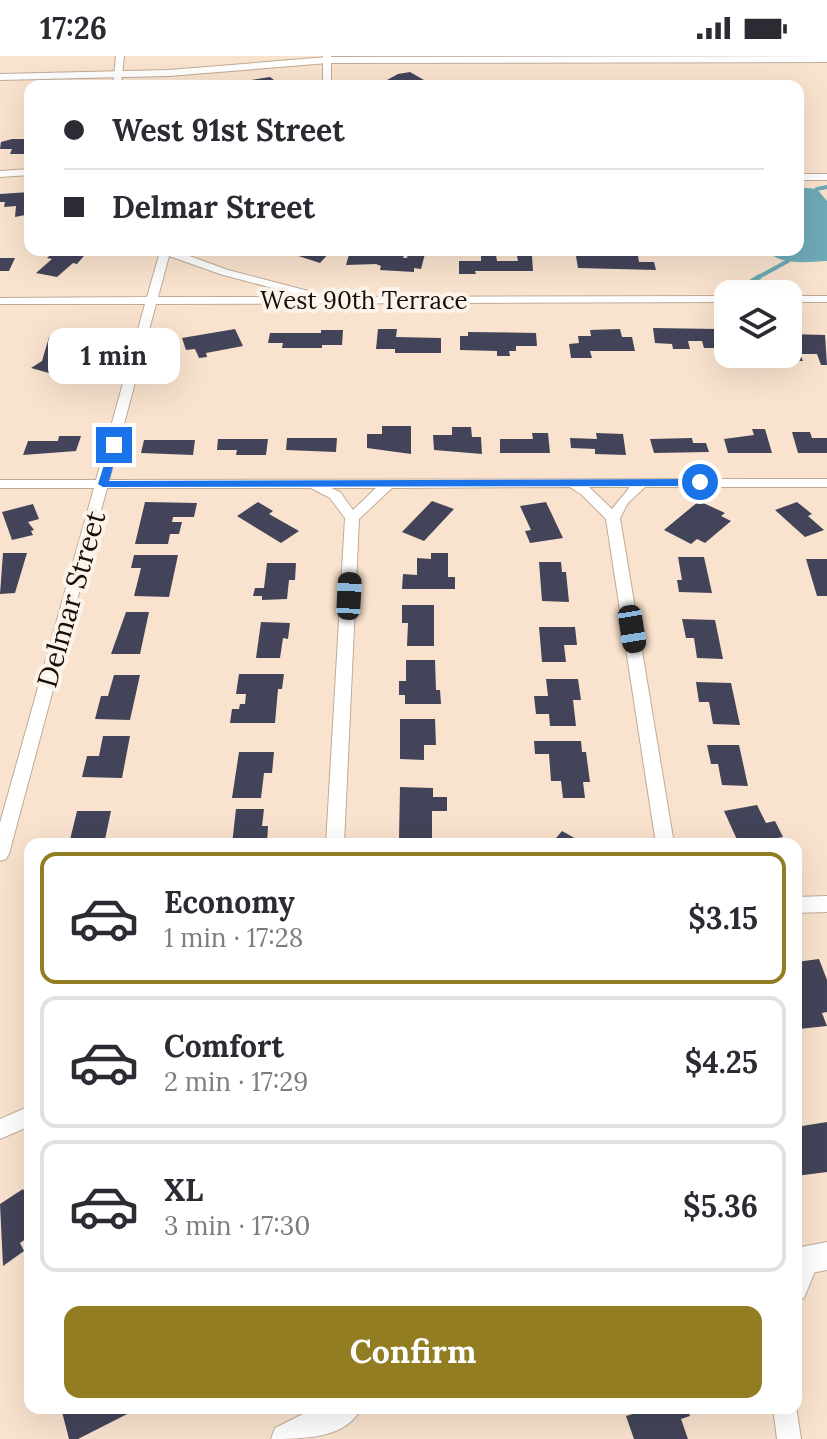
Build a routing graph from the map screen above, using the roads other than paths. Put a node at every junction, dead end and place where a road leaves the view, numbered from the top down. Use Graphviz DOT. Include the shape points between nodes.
graph roads {
  1 [pos="120,56"];
  2 [pos="328,58"];
  3 [pos="623,58"];
  4 [pos="827,59"];
  5 [pos="0,77"];
  6 [pos="117,80"];
  7 [pos="327,80"];
  8 [pos="24,172"];
  9 [pos="0,174"];
  10 [pos="804,177"];
  11 [pos="827,177"];
  12 [pos="163,256"];
  13 [pos="178,256"];
  14 [pos="714,299"];
  15 [pos="802,299"];
  16 [pos="827,299"];
  17 [pos="329,300"];
  18 [pos="0,301"];
  19 [pos="152,301"];
  20 [pos="389,483"];
  21 [pos="572,483"];
  22 [pos="642,483"];
  23 [pos="827,483"];
  24 [pos="0,484"];
  25 [pos="103,484"];
  26 [pos="313,484"];
  27 [pos="352,518"];
  28 [pos="613,518"];
  29 [pos="335,838"];
  30 [pos="664,838"];
  31 [pos="0,854"];
  32 [pos="827,904"];
  33 [pos="802,905"];
  34 [pos="24,1119"];
  35 [pos="0,1129"];
  36 [pos="811,1259"];
  37 [pos="802,1278"];
  38 [pos="338,1414"];
  39 [pos="786,1414"];
  40 [pos="314,1431"];
  41 [pos="286,1439"];
  42 [pos="789,1439"];
  1 -- 6 [label="street"];
  2 -- 3 [label="street"];
  2 -- 6 [label="street"];
  2 -- 7 [label="street"];
  3 -- 4 [label="street"];
  5 -- 6 [label="street"];
  8 -- 9 [label="street"];
  10 -- 11 [label="street"];
  12 -- 19 [label="street, Delmar Street"];
  13 -- 17 [label="street, Delmar Street"];
  14 -- 17 [label="street, West 90th Terrace"];
  15 -- 16 [label="street"];
  17 -- 19 [label="street, West 90th Terrace"];
  18 -- 19 [label="street, West 90th Terrace"];
  19 -- 25 [label="street, Delmar Street"];
  20 -- 21 [label="street"];
  20 -- 26 [label="street"];
  20 -- 27 [label="street"];
  21 -- 22 [label="street"];
  21 -- 28 [label="street"];
  22 -- 23 [label="street"];
  22 -- 28 [label="street"];
  24 -- 25 [label="street"];
  25 -- 26 [label="street"];
  25 -- 31 [label="street, Delmar Street"];
  26 -- 27 [label="street" via="335,495"];
  27 -- 29 [label="street"];
  28 -- 30 [label="street"];
  32 -- 33 [label="street"];
  34 -- 35 [label="street"];
  36 -- 37 [label="street"];
  38 -- 40 [label="street"];
  39 -- 42 [label="street"];
  40 -- 41 [label="street"];
}
